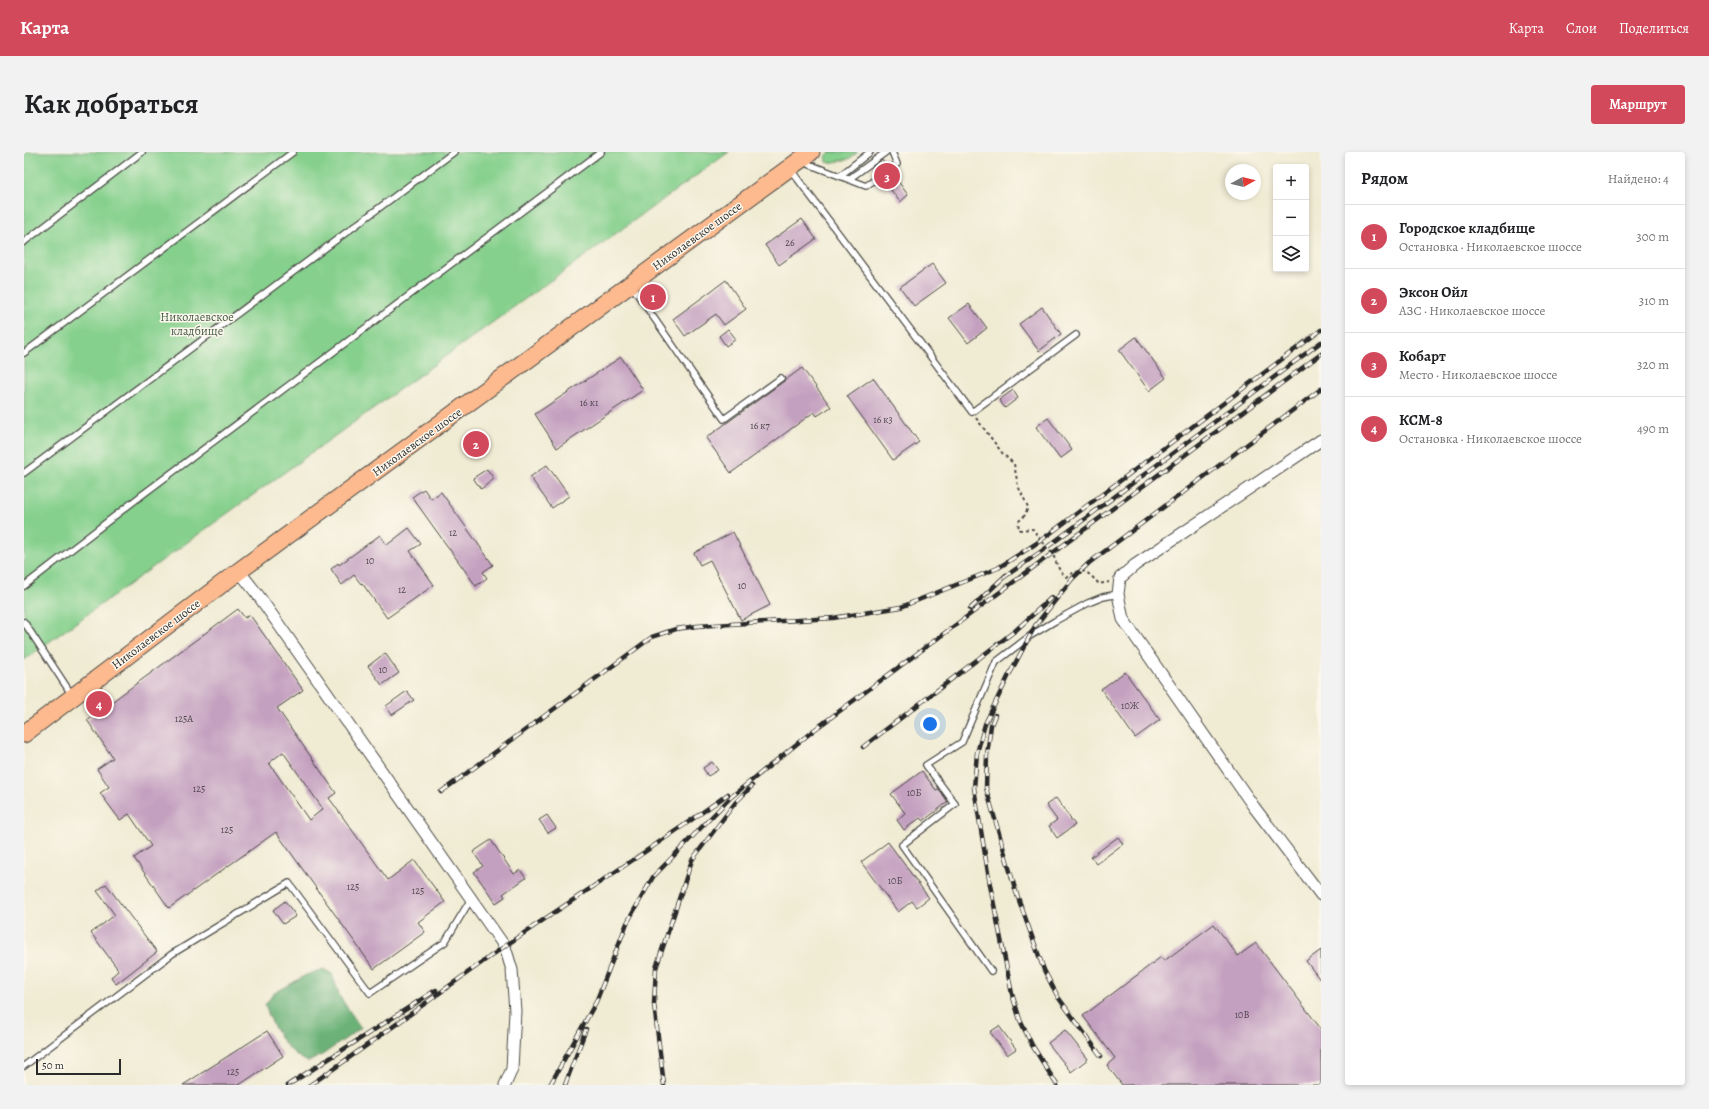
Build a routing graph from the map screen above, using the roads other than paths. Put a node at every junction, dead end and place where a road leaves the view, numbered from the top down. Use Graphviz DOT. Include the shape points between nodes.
graph roads {
  1 [pos="142,152"];
  2 [pos="293,152"];
  3 [pos="454,152"];
  4 [pos="601,152"];
  5 [pos="870,152"];
  6 [pos="886,152"];
  7 [pos="892,152"];
  8 [pos="800,160"];
  9 [pos="840,175"];
  10 [pos="849,179"];
  11 [pos="24,242"];
  12 [pos="631,285"];
  13 [pos="1076,335"];
  14 [pos="24,354"];
  15 [pos="781,378"];
  16 [pos="1321,440"];
  17 [pos="24,473"];
  18 [pos="239,571"];
  19 [pos="24,586"];
  20 [pos="1118,594"];
  21 [pos="24,622"];
  22 [pos="74,697"];
  23 [pos="24,734"];
  24 [pos="1321,895"];
  25 [pos="471,899"];
  26 [pos="991,971"];
  27 [pos="24,1066"];
  28 [pos="505,1085"];
  1 -- 11 [label="lane"];
  2 -- 14 [label="lane"];
  3 -- 17 [label="lane"];
  4 -- 19 [label="lane"];
  5 -- 9 [label="lane"];
  6 -- 10 [label="lane"];
  7 -- 10 [label="lane" via="897,164 866,186"];
  8 -- 9 [label="lane"];
  8 -- 12 [label="main road, Николаевское шоссе"];
  8 -- 13 [label="lane" via="972,412"];
  9 -- 10 [label="lane"];
  12 -- 15 [label="lane" via="724,419"];
  12 -- 18 [label="main road, Николаевское шоссе"];
  16 -- 20 [label="street" via="1136,565 1120,578"];
  18 -- 22 [label="main road, Николаевское шоссе"];
  18 -- 25 [label="street"];
  20 -- 24 [label="street" via="1123,619 1250,800"];
  20 -- 26 [label="lane" via="1088,603 1055,621 996,662 962,742 926,765 955,804 902,845"];
  21 -- 22 [label="lane"];
  22 -- 23 [label="main road, Николаевское шоссе"];
  25 -- 27 [label="lane" via="446,942 370,993 289,882 172,954"];
  25 -- 28 [label="street" via="505,947 512,970 515,1011 512,1069"];
}
